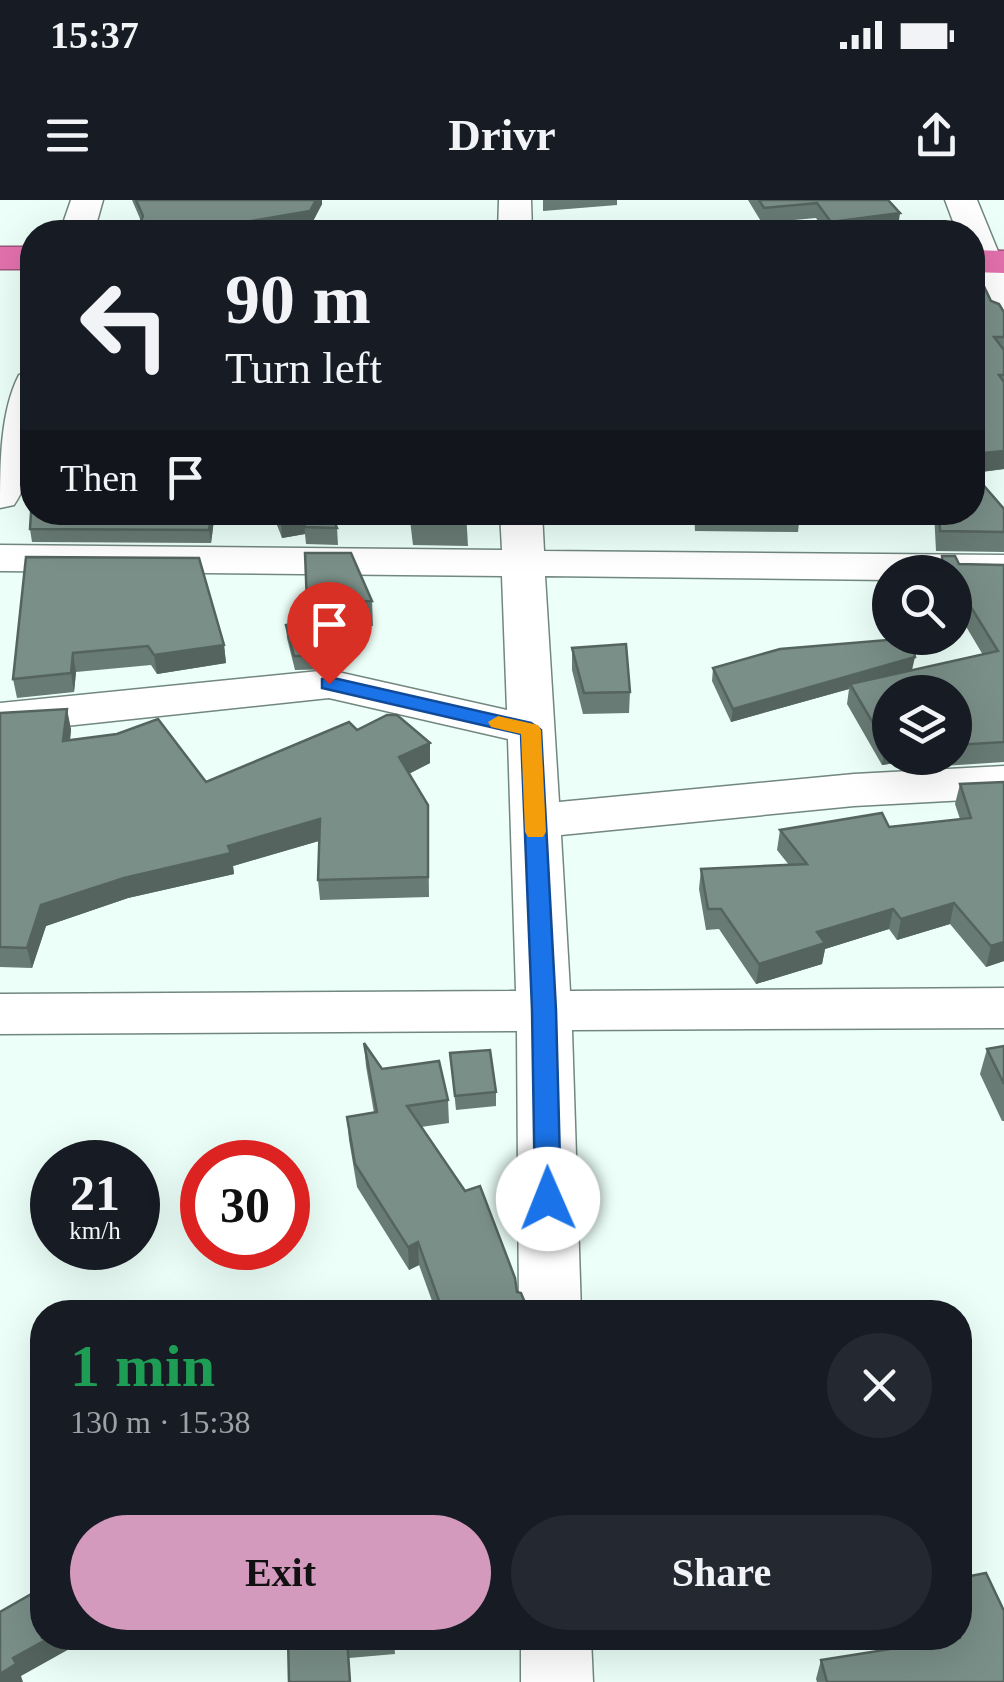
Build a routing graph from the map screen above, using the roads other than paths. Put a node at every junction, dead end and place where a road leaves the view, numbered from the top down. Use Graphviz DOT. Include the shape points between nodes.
graph roads {
  1 [pos="988,262"];
  2 [pos="1004,310"];
  3 [pos="20,425"];
  4 [pos="0,496"];
  5 [pos="521,538"];
  6 [pos="0,558"];
  7 [pos="1004,568"];
  8 [pos="0,718"];
  9 [pos="531,730"];
  10 [pos="1004,782"];
  11 [pos="535,822"];
  12 [pos="1004,1008"];
  13 [pos="544,1010"];
  14 [pos="0,1014"];
  15 [pos="550,1300"];
  16 [pos="556,1650"];
  17 [pos="557,1682"];
  1 -- 2 [label="street"];
  3 -- 4 [label="street"];
  5 -- 6 [label="street"];
  5 -- 7 [label="street"];
  5 -- 9 [label="street"];
  8 -- 9 [label="street" via="329,684"];
  9 -- 11 [label="street"];
  10 -- 11 [label="street"];
  11 -- 13 [label="street"];
  12 -- 13 [label="street"];
  13 -- 14 [label="street"];
  13 -- 15 [label="street"];
  16 -- 17 [label="street"];
}
